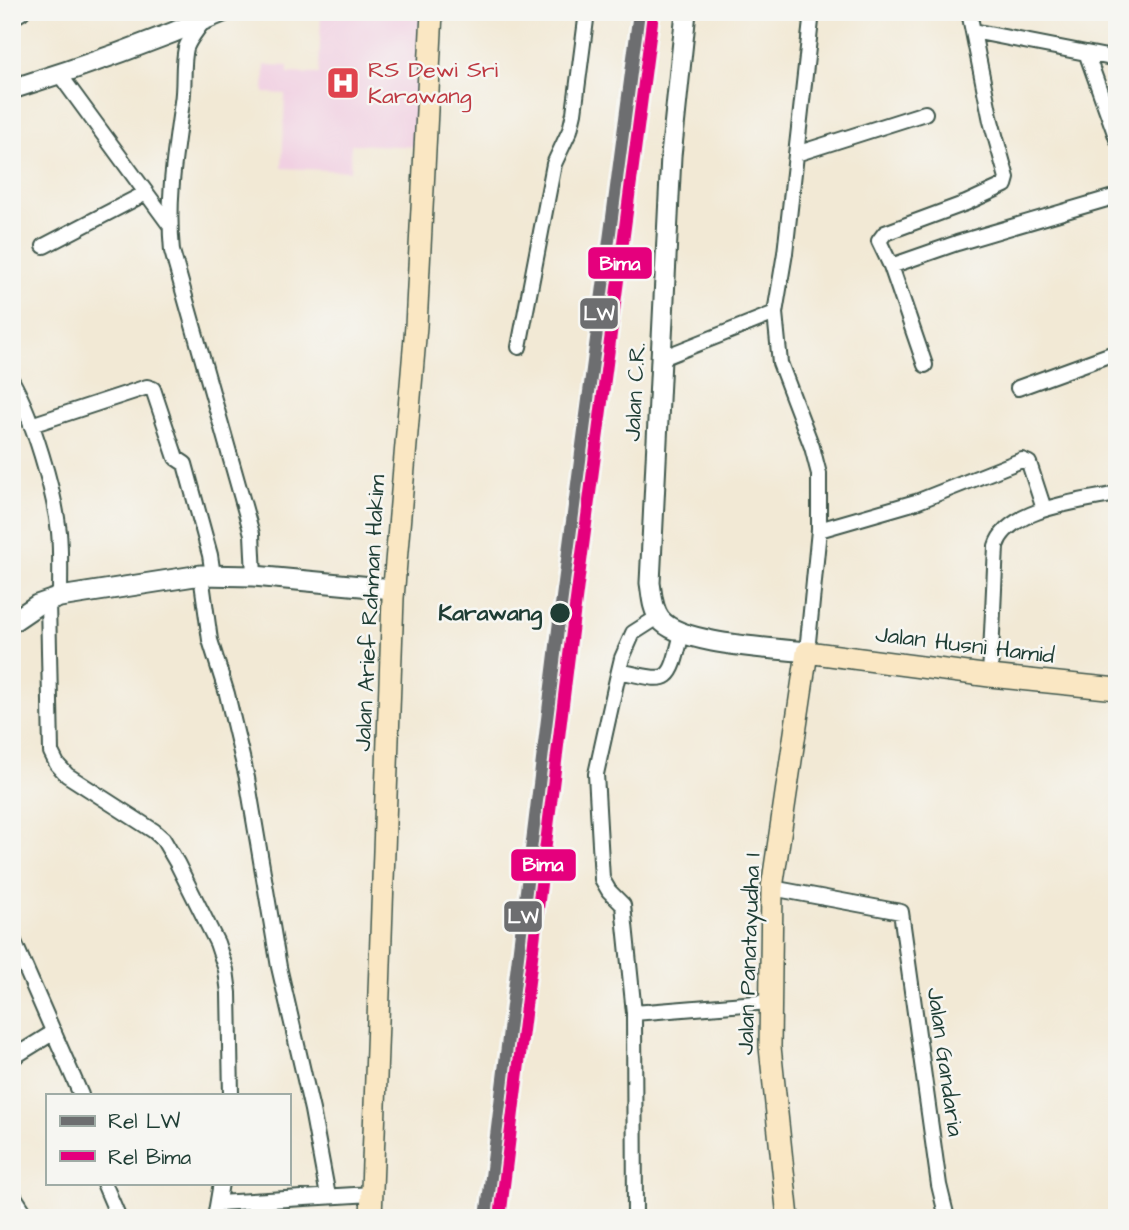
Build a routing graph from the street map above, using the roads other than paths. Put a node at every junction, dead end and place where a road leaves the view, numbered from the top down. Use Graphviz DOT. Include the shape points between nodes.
graph roads {
  1 [pos="22,12"];
  2 [pos="223,12"];
  3 [pos="432,12"];
  4 [pos="587,12"];
  5 [pos="686,12"];
  6 [pos="812,12"];
  7 [pos="969,12"];
  8 [pos="12,19"];
  9 [pos="203,20"];
  10 [pos="973,31"];
  11 [pos="158,40"];
  12 [pos="186,46"];
  13 [pos="1087,55"];
  14 [pos="1117,59"];
  15 [pos="60,75"];
  16 [pos="12,89"];
  17 [pos="925,113"];
  18 [pos="1117,139"];
  19 [pos="796,154"];
  20 [pos="146,193"];
  21 [pos="1117,196"];
  22 [pos="169,224"];
  23 [pos="44,246"];
  24 [pos="891,266"];
  25 [pos="775,313"];
  26 [pos="519,346"];
  27 [pos="1117,352"];
  28 [pos="662,358"];
  29 [pos="925,365"];
  30 [pos="12,382"];
  31 [pos="1018,388"];
  32 [pos="31,425"];
  33 [pos="1117,494"];
  34 [pos="1044,509"];
  35 [pos="819,530"];
  36 [pos="206,575"];
  37 [pos="254,576"];
  38 [pos="393,589"];
  39 [pos="54,598"];
  40 [pos="658,617"];
  41 [pos="12,622"];
  42 [pos="682,633"];
  43 [pos="807,652"];
  44 [pos="619,671"];
  45 [pos="990,676"];
  46 [pos="1117,689"];
  47 [pos="772,888"];
  48 [pos="12,937"];
  49 [pos="769,1002"];
  50 [pos="634,1013"];
  51 [pos="54,1032"];
  52 [pos="12,1058"];
  53 [pos="81,1094"];
  54 [pos="231,1094"];
  55 [pos="104,1184"];
  56 [pos="221,1184"];
  57 [pos="372,1194"];
  58 [pos="328,1196"];
  59 [pos="12,1198"];
  60 [pos="217,1211"];
  61 [pos="24,1218"];
  62 [pos="120,1218"];
  63 [pos="371,1218"];
  64 [pos="635,1218"];
  65 [pos="788,1218"];
  66 [pos="947,1218"];
  1 -- 8 [label="street"];
  2 -- 9 [label="street"];
  3 -- 38 [label="main road, Jalan Arief Rahman Hakim" via="415,339"];
  4 -- 26 [label="street" via="574,113 554,164"];
  5 -- 28 [label="street, Jalan C.R." via="671,156"];
  6 -- 19 [label="street"];
  7 -- 10 [label="street"];
  9 -- 11 [label="street"];
  9 -- 12 [label="street"];
  10 -- 13 [label="street"];
  10 -- 24 [label="street" via="1005,185 882,235 878,241"];
  11 -- 12 [label="street"];
  11 -- 15 [label="street"];
  12 -- 22 [label="street"];
  13 -- 14 [label="street"];
  13 -- 18 [label="street"];
  15 -- 16 [label="street"];
  15 -- 20 [label="street"];
  17 -- 19 [label="street"];
  19 -- 25 [label="street"];
  20 -- 22 [label="street"];
  20 -- 23 [label="street"];
  21 -- 24 [label="street"];
  22 -- 37 [label="street" via="172,251 253,534"];
  24 -- 29 [label="street"];
  25 -- 28 [label="street"];
  25 -- 35 [label="street" via="780,363 819,474"];
  27 -- 31 [label="street"];
  28 -- 40 [label="street, Jalan C.R." via="650,583"];
  30 -- 32 [label="street"];
  32 -- 36 [label="street" via="147,387 153,389 176,458 185,464 206,543"];
  32 -- 39 [label="street" via="59,531"];
  33 -- 34 [label="street"];
  34 -- 35 [label="street" via="1029,463 1022,460 916,502"];
  34 -- 45 [label="street" via="999,536"];
  35 -- 43 [label="street"];
  36 -- 37 [label="street"];
  36 -- 39 [label="street"];
  36 -- 58 [label="street" via="210,640 247,778 279,967"];
  37 -- 38 [label="street"];
  38 -- 57 [label="main road, Jalan Arief Rahman Hakim"];
  39 -- 41 [label="street"];
  39 -- 54 [label="street" via="51,752 80,785 154,831 177,863 226,970"];
  40 -- 42 [label="street"];
  40 -- 44 [label="street" via="633,633"];
  42 -- 43 [label="street"];
  42 -- 44 [label="street" via="669,674 658,679"];
  43 -- 45 [label="main road, Jalan Husni Hamid"];
  43 -- 47 [label="main road, Jalan Panatayudha I"];
  44 -- 50 [label="street" via="596,774 602,879 623,905"];
  45 -- 46 [label="main road, Jalan Husni Hamid"];
  47 -- 49 [label="main road, Jalan Panatayudha I"];
  47 -- 66 [label="street, Jalan Gandaria" via="901,912"];
  48 -- 51 [label="street"];
  49 -- 50 [label="street"];
  49 -- 65 [label="main road, Jalan Panatayudha I"];
  50 -- 64 [label="street"];
  51 -- 52 [label="street"];
  51 -- 53 [label="street"];
  55 -- 62 [label="street"];
  56 -- 60 [label="street"];
  57 -- 58 [label="street"];
  57 -- 63 [label="main road, Jalan Arief Rahman Hakim"];
  58 -- 60 [label="street"];
  59 -- 61 [label="street"];
}
